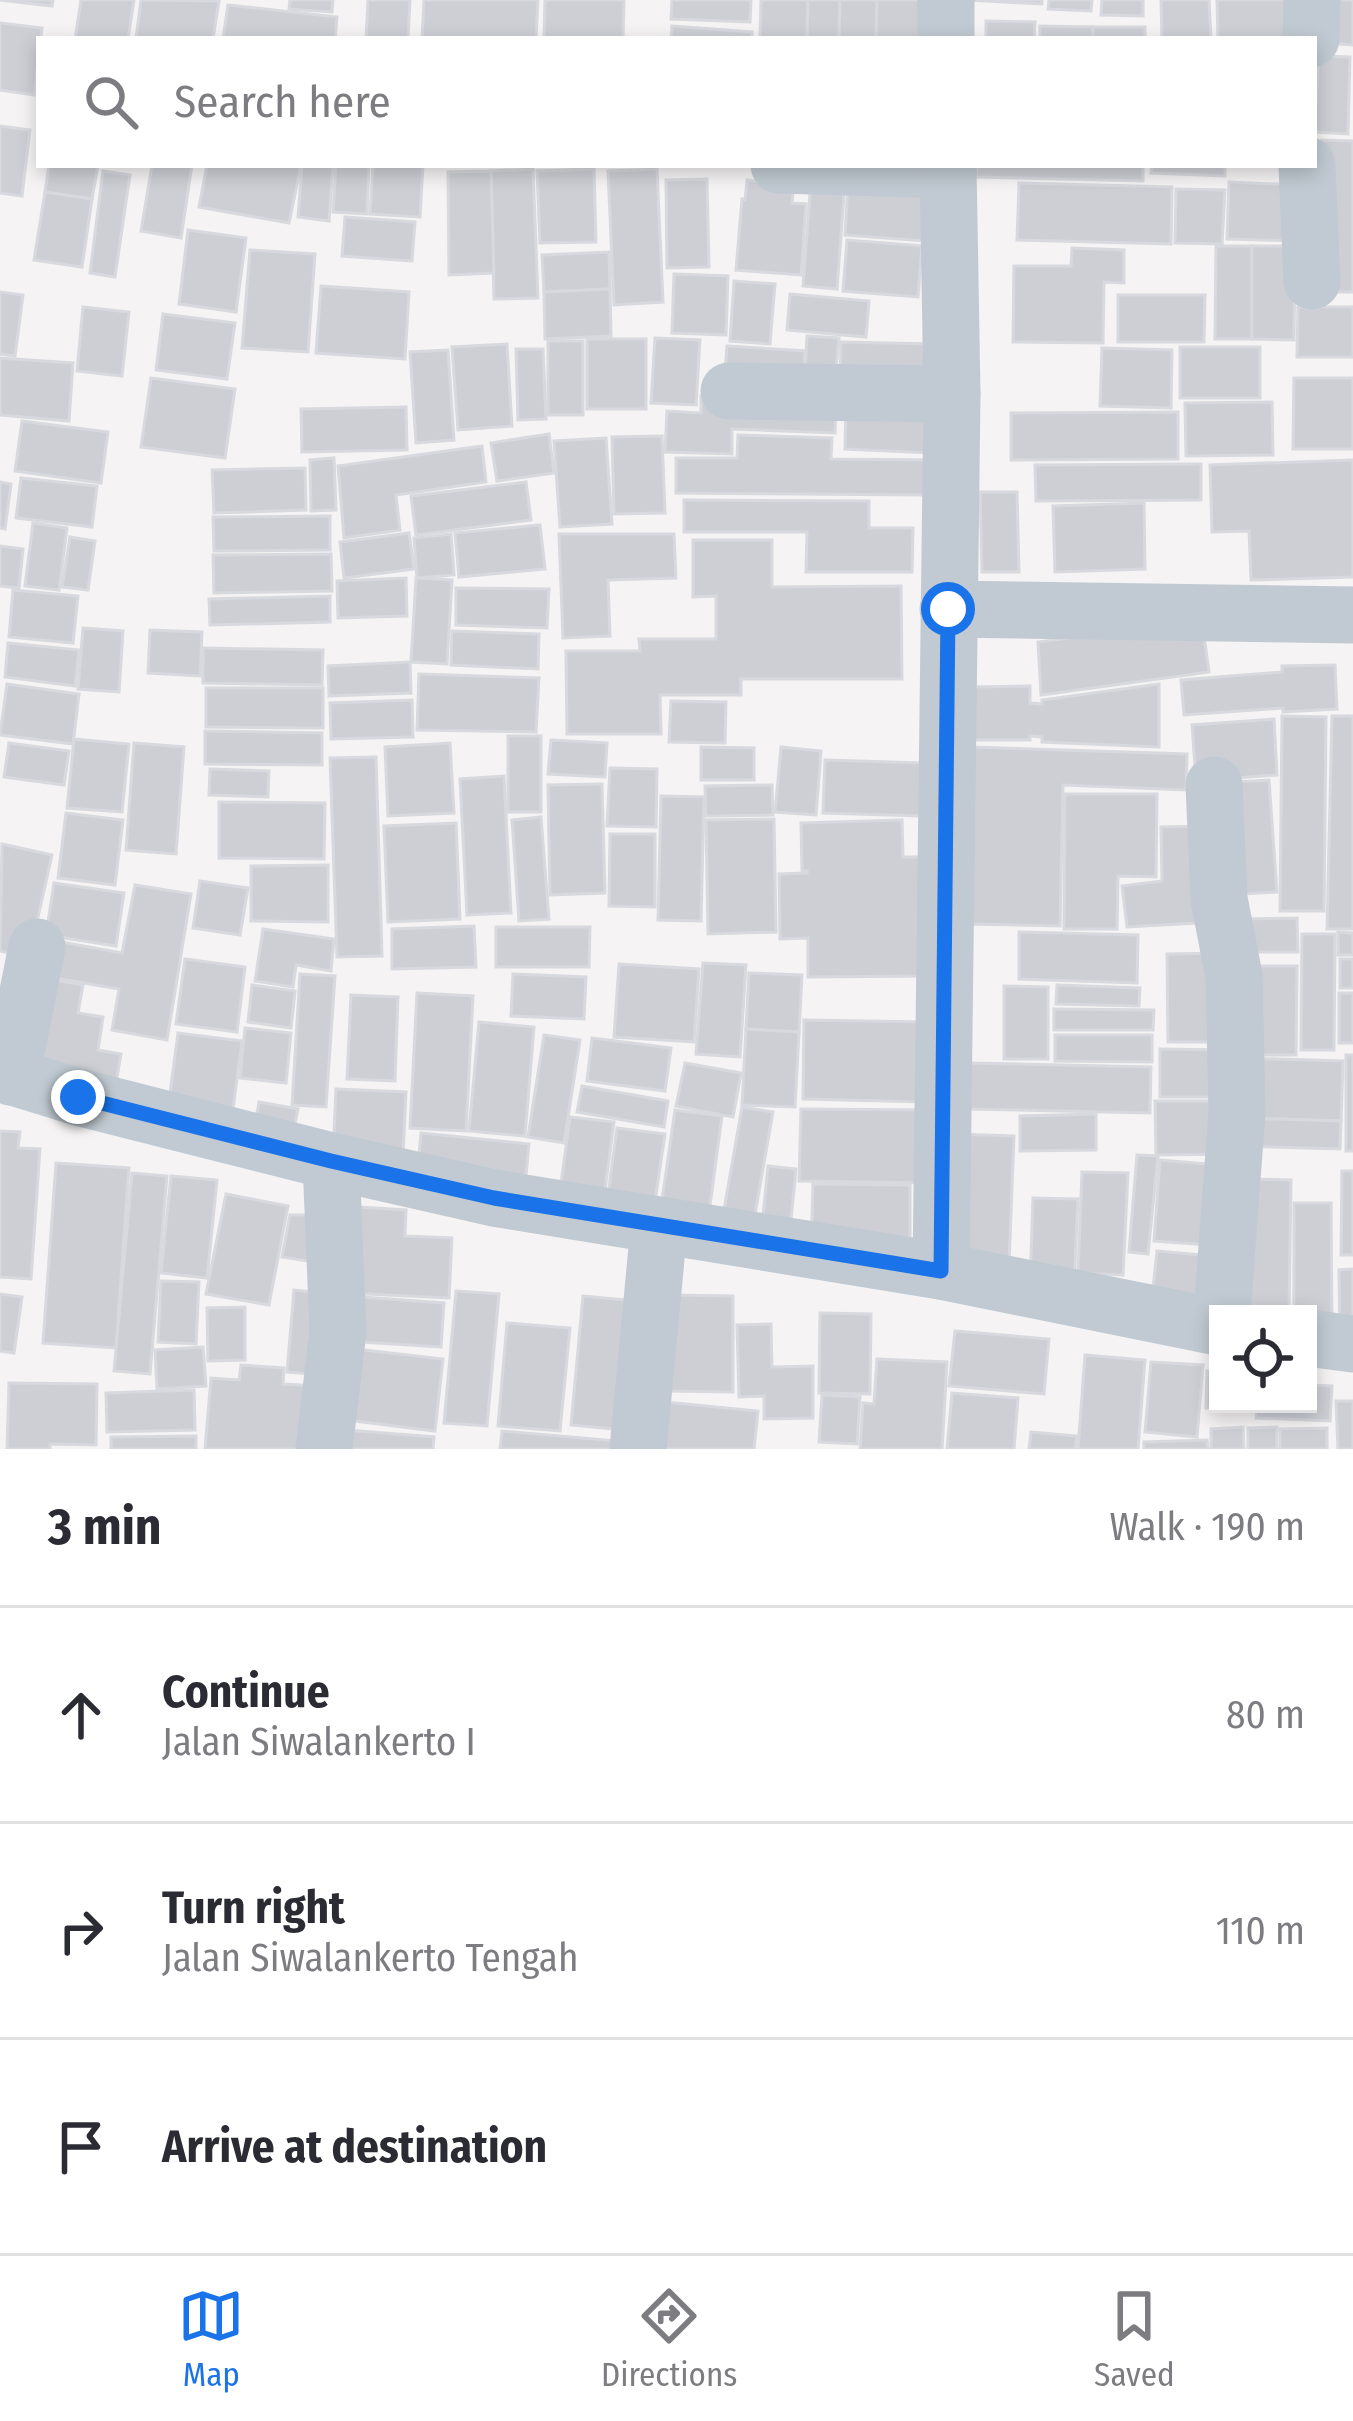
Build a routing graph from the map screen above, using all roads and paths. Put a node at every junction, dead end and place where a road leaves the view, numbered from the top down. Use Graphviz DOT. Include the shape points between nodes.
graph roads {
  1 [pos="946,0"];
  2 [pos="1312,0"];
  3 [pos="946,36"];
  4 [pos="1311,36"];
  5 [pos="948,168"];
  6 [pos="1307,168"];
  7 [pos="1312,281"];
  8 [pos="729,391"];
  9 [pos="952,394"];
  10 [pos="948,609"];
  11 [pos="1353,615"];
  12 [pos="1214,785"];
  13 [pos="37,947"];
  14 [pos="6,1075"];
  15 [pos="331,1161"];
  16 [pos="659,1227"];
  17 [pos="941,1271"];
  18 [pos="1223,1305"];
  19 [pos="1209,1325"];
  20 [pos="1317,1339"];
  21 [pos="1353,1344"];
  22 [pos="325,1449"];
  23 [pos="638,1449"];
  1 -- 3 [label="street"];
  2 -- 4 [label="street"];
  5 -- 9 [label="street"];
  6 -- 7 [label="street"];
  8 -- 9 [label="street"];
  9 -- 10 [label="street"];
  10 -- 11 [label="street"];
  10 -- 17 [label="street"];
  12 -- 18 [label="street" via="1238,1112"];
  13 -- 14 [label="street"];
  14 -- 15 [label="street"];
  15 -- 16 [label="street"];
  15 -- 22 [label="street" via="338,1331"];
  16 -- 17 [label="street"];
  16 -- 23 [label="street"];
  17 -- 19 [label="street"];
  20 -- 21 [label="street"];
}
